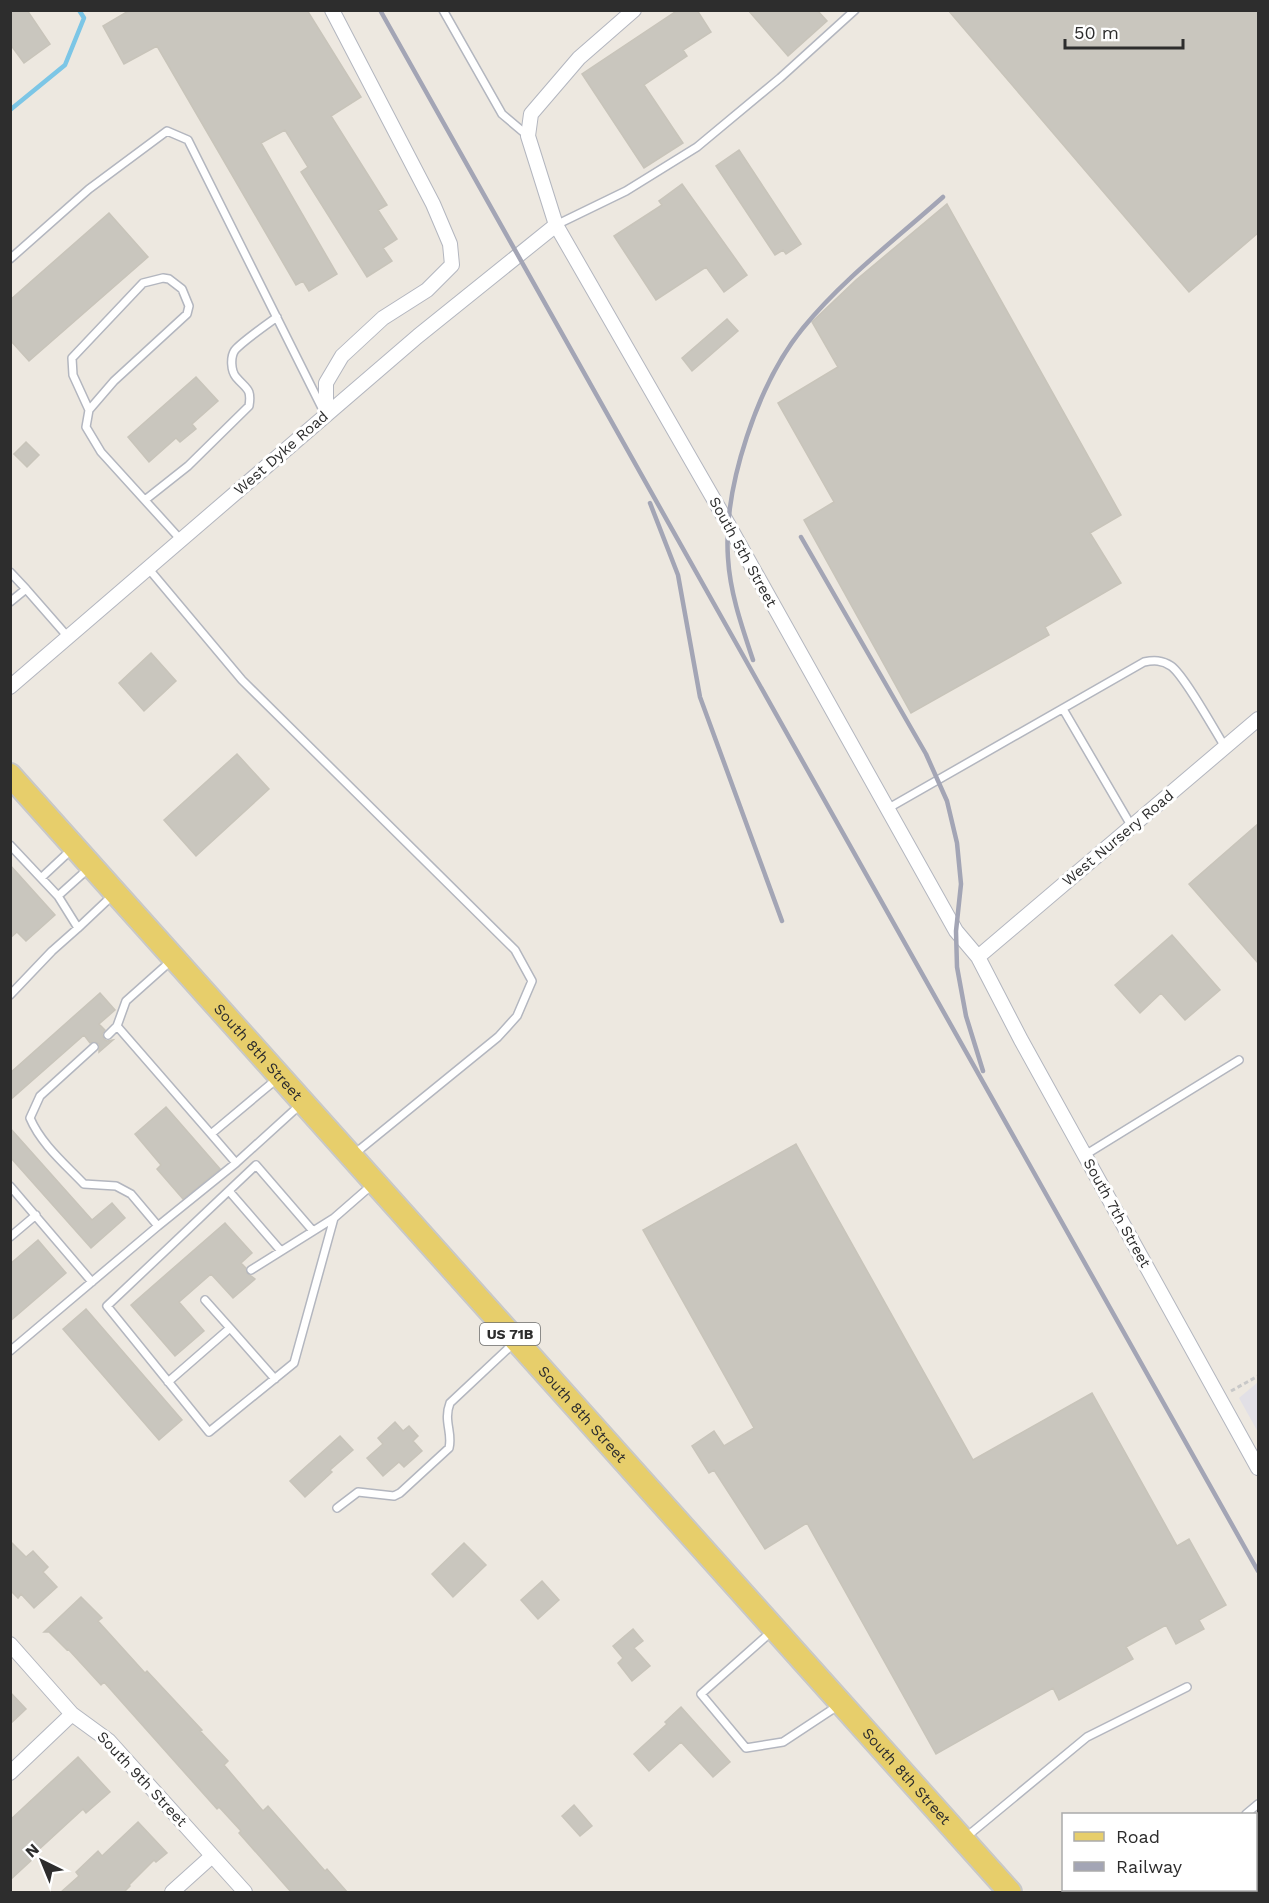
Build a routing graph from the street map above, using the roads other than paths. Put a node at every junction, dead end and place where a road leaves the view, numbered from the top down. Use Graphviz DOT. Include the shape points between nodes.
graph roads {
  1 [pos="332,10"];
  2 [pos="443,10"];
  3 [pos="634,10"];
  4 [pos="855,10"];
  5 [pos="528,136"];
  6 [pos="556,225"];
  7 [pos="10,259"];
  8 [pos="277,317"];
  9 [pos="89,410"];
  10 [pos="326,415"];
  11 [pos="144,500"];
  12 [pos="181,540"];
  13 [pos="148,568"];
  14 [pos="10,572"];
  15 [pos="26,589"];
  16 [pos="10,602"];
  17 [pos="68,637"];
  18 [pos="10,687"];
  19 [pos="1063,709"];
  20 [pos="1258,719"];
  21 [pos="1225,747"];
  22 [pos="10,775"];
  23 [pos="887,809"];
  24 [pos="1132,827"];
  25 [pos="10,845"];
  26 [pos="75,846"];
  27 [pos="92,866"];
  28 [pos="40,878"];
  29 [pos="116,893"];
  30 [pos="57,896"];
  31 [pos="78,928"];
  32 [pos="978,957"];
  33 [pos="174,958"];
  34 [pos="10,995"];
  35 [pos="117,1026"];
  36 [pos="108,1035"];
  37 [pos="94,1047"];
  38 [pos="1239,1060"];
  39 [pos="280,1076"];
  40 [pos="303,1102"];
  41 [pos="210,1134"];
  42 [pos="1085,1155"];
  43 [pos="351,1156"];
  44 [pos="236,1163"];
  45 [pos="375,1182"];
  46 [pos="12,1191"];
  47 [pos="229,1191"];
  48 [pos="36,1215"];
  49 [pos="334,1218"];
  50 [pos="158,1226"];
  51 [pos="313,1231"];
  52 [pos="10,1237"];
  53 [pos="281,1251"];
  54 [pos="251,1270"];
  55 [pos="92,1282"];
  56 [pos="205,1300"];
  57 [pos="230,1328"];
  58 [pos="517,1341"];
  59 [pos="10,1351"];
  60 [pos="275,1379"];
  61 [pos="168,1382"];
  62 [pos="1258,1468"];
  63 [pos="338,1508"];
  64 [pos="774,1629"];
  65 [pos="10,1644"];
  66 [pos="1187,1687"];
  67 [pos="841,1703"];
  68 [pos="72,1714"];
  69 [pos="10,1773"];
  70 [pos="963,1840"];
  71 [pos="212,1856"];
  72 [pos="172,1893"];
  73 [pos="245,1893"];
  74 [pos="1010,1893"];
  1 -- 10 [label="street" via="433,204 450,244 452,265 427,290 383,318 342,356 326,383"];
  2 -- 5 [label="lane" via="502,114"];
  3 -- 5 [label="street" via="579,58 531,114"];
  4 -- 6 [label="lane" via="697,147 626,191"];
  5 -- 6 [label="street, South 5th Street"];
  6 -- 10 [label="street, West Dyke Road"];
  6 -- 23 [label="street, South 5th Street"];
  7 -- 8 [label="lane" via="89,189 167,131 188,140"];
  8 -- 10 [label="lane"];
  8 -- 11 [label="lane" via="235,351 231,365 247,388 249,406 188,466"];
  9 -- 9 [label="lane" via="114,381 187,314 189,306 182,289 169,279 143,283 72,358 73,375"];
  9 -- 11 [label="lane" via="86,427 101,452"];
  10 -- 12 [label="street, West Dyke Road"];
  11 -- 12 [label="lane"];
  12 -- 13 [label="street, West Dyke Road"];
  13 -- 17 [label="street, West Dyke Road"];
  13 -- 43 [label="lane" via="242,680 515,950 532,981 517,1016 498,1036"];
  14 -- 15 [label="lane"];
  15 -- 16 [label="lane"];
  15 -- 17 [label="lane"];
  17 -- 18 [label="street, West Dyke Road"];
  19 -- 21 [label="lane" via="1144,662 1156,660 1172,666 1182,678"];
  19 -- 23 [label="lane"];
  19 -- 24 [label="lane"];
  20 -- 21 [label="street, West Nursery Road"];
  21 -- 24 [label="street, West Nursery Road"];
  22 -- 26 [label="main road, South 8th Street / US 71B"];
  23 -- 32 [label="street, South 5th Street" via="956,931"];
  24 -- 32 [label="street, West Nursery Road"];
  25 -- 28 [label="lane"];
  26 -- 27 [label="main road, South 8th Street / US 71B"];
  26 -- 28 [label="lane"];
  27 -- 29 [label="main road, South 8th Street / US 71B"];
  27 -- 30 [label="lane"];
  28 -- 30 [label="lane"];
  29 -- 31 [label="lane"];
  29 -- 33 [label="main road, South 8th Street / US 71B"];
  30 -- 31 [label="lane"];
  31 -- 34 [label="lane"];
  32 -- 42 [label="street, South 7th Street"];
  33 -- 35 [label="lane" via="126,1001"];
  33 -- 39 [label="main road, South 8th Street / US 71B"];
  35 -- 36 [label="lane"];
  35 -- 41 [label="lane"];
  37 -- 50 [label="lane" via="40,1096 30,1118 46,1145 84,1184 116,1186 131,1194"];
  38 -- 42 [label="lane"];
  39 -- 40 [label="main road, South 8th Street / US 71B"];
  39 -- 41 [label="lane"];
  40 -- 43 [label="main road, South 8th Street / US 71B"];
  40 -- 44 [label="lane"];
  41 -- 44 [label="lane"];
  42 -- 62 [label="street, South 7th Street"];
  43 -- 45 [label="main road, South 8th Street / US 71B"];
  44 -- 50 [label="lane"];
  45 -- 49 [label="lane"];
  45 -- 58 [label="main road, South 8th Street / US 71B"];
  46 -- 48 [label="lane"];
  47 -- 51 [label="lane" via="256,1165"];
  47 -- 53 [label="lane"];
  47 -- 61 [label="lane" via="107,1306"];
  48 -- 52 [label="lane"];
  48 -- 55 [label="lane"];
  49 -- 51 [label="lane"];
  49 -- 60 [label="lane" via="294,1363"];
  50 -- 55 [label="lane"];
  51 -- 53 [label="lane"];
  53 -- 54 [label="lane"];
  55 -- 59 [label="lane"];
  56 -- 57 [label="lane"];
  57 -- 60 [label="lane"];
  57 -- 61 [label="lane"];
  58 -- 63 [label="lane" via="450,1402 446,1413 449,1448 400,1493 389,1497 358,1492"];
  58 -- 64 [label="main road, South 8th Street / US 71B"];
  60 -- 61 [label="lane" via="209,1432"];
  64 -- 67 [label="main road, South 8th Street / US 71B"];
  64 -- 67 [label="lane" via="701,1694 746,1748 783,1742"];
  65 -- 68 [label="street, South 9th Street"];
  66 -- 70 [label="lane" via="1088,1737"];
  67 -- 70 [label="main road, South 8th Street / US 71B"];
  68 -- 69 [label="street"];
  68 -- 71 [label="street, South 9th Street" via="110,1741"];
  70 -- 74 [label="main road, South 8th Street / US 71B"];
  71 -- 72 [label="street"];
  71 -- 73 [label="street, South 9th Street"];
}
